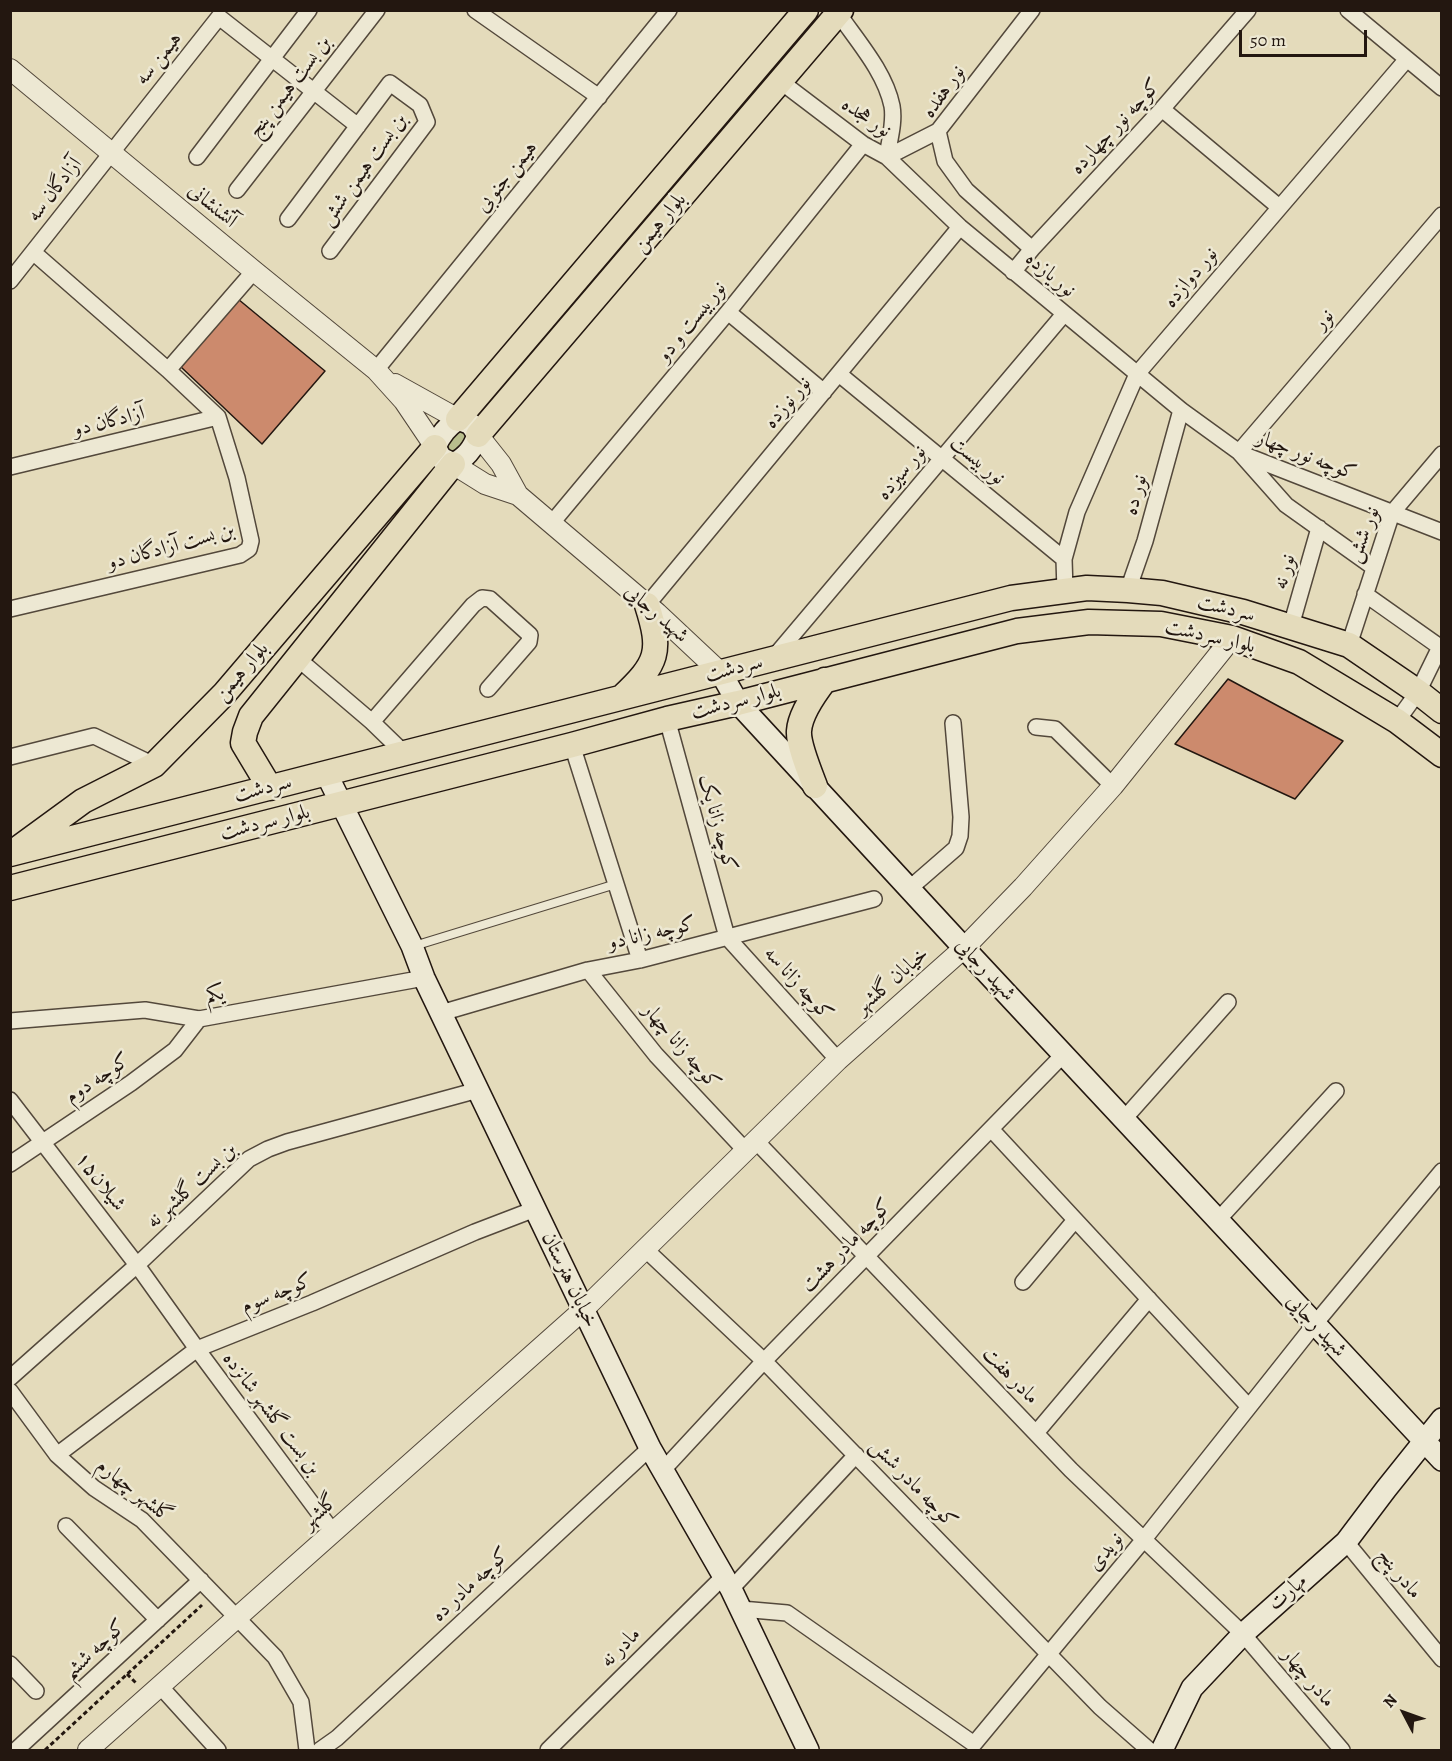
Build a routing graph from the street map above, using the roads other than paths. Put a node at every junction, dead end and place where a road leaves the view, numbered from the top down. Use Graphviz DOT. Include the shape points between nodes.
graph roads {
  1 [pos="309,10"];
  2 [pos="377,10"];
  3 [pos="475,10"];
  4 [pos="669,10"];
  5 [pos="806,10"];
  6 [pos="1032,10"];
  7 [pos="1248,10"];
  8 [pos="1348,10"];
  9 [pos="840,12"];
  10 [pos="221,13"];
  11 [pos="272,59"];
  12 [pos="1407,59"];
  13 [pos="10,69"];
  14 [pos="780,81"];
  15 [pos="1442,88"];
  16 [pos="314,92"];
  17 [pos="599,97"];
  18 [pos="1162,109"];
  19 [pos="358,126"];
  20 [pos="938,131"];
  21 [pos="863,144"];
  22 [pos="111,153"];
  23 [pos="197,157"];
  24 [pos="886,157"];
  25 [pos="237,190"];
  26 [pos="1279,207"];
  27 [pos="1442,215"];
  28 [pos="288,219"];
  29 [pos="960,227"];
  30 [pos="1032,249"];
  31 [pos="330,251"];
  32 [pos="33,252"];
  33 [pos="254,271"];
  34 [pos="1013,272"];
  35 [pos="10,281"];
  36 [pos="728,312"];
  37 [pos="1065,314"];
  38 [pos="168,370"];
  39 [pos="380,374"];
  40 [pos="838,374"];
  41 [pos="1137,374"];
  42 [pos="824,392"];
  43 [pos="1181,410"];
  44 [pos="218,417"];
  45 [pos="458,419"];
  46 [pos="478,435"];
  47 [pos="435,447"];
  48 [pos="1239,452"];
  49 [pos="1442,454"];
  50 [pos="941,460"];
  51 [pos="453,464"];
  52 [pos="10,467"];
  53 [pos="518,495"];
  54 [pos="1392,513"];
  55 [pos="551,524"];
  56 [pos="1318,528"];
  57 [pos="1442,532"];
  58 [pos="1064,559"];
  59 [pos="1373,567"];
  60 [pos="1128,590"];
  61 [pos="1065,591"];
  62 [pos="1365,594"];
  63 [pos="646,605"];
  64 [pos="10,609"];
  65 [pos="1292,626"];
  66 [pos="1232,638"];
  67 [pos="1349,645"];
  68 [pos="1441,647"];
  69 [pos="297,658"];
  70 [pos="772,660"];
  71 [pos="721,673"];
  72 [pos="825,680"];
  73 [pos="488,689"];
  74 [pos="1418,692"];
  75 [pos="622,698"];
  76 [pos="738,703"];
  77 [pos="1442,711"];
  78 [pos="667,719"];
  79 [pos="1397,721"];
  80 [pos="372,722"];
  81 [pos="953,723"];
  82 [pos="1036,727"];
  83 [pos="572,745"];
  84 [pos="404,753"];
  85 [pos="1442,755"];
  86 [pos="10,757"];
  87 [pos="154,765"];
  88 [pos="326,773"];
  89 [pos="815,786"];
  90 [pos="1113,786"];
  91 [pos="270,788"];
  92 [pos="341,804"];
  93 [pos="10,853"];
  94 [pos="616,884"];
  95 [pos="10,888"];
  96 [pos="910,888"];
  97 [pos="874,899"];
  98 [pos="727,938"];
  99 [pos="412,946"];
  100 [pos="964,948"];
  101 [pos="640,960"];
  102 [pos="588,970"];
  103 [pos="424,978"];
  104 [pos="1228,1002"];
  105 [pos="441,1013"];
  106 [pos="199,1019"];
  107 [pos="10,1021"];
  108 [pos="1065,1054"];
  109 [pos="838,1060"];
  110 [pos="478,1090"];
  111 [pos="1336,1091"];
  112 [pos="10,1100"];
  113 [pos="1124,1119"];
  114 [pos="991,1130"];
  115 [pos="42,1142"];
  116 [pos="750,1145"];
  117 [pos="10,1164"];
  118 [pos="1442,1171"];
  119 [pos="535,1209"];
  120 [pos="1075,1220"];
  121 [pos="1218,1220"];
  122 [pos="645,1249"];
  123 [pos="867,1257"];
  124 [pos="137,1265"];
  125 [pos="1023,1282"];
  126 [pos="1149,1299"];
  127 [pos="583,1310"];
  128 [pos="1314,1325"];
  129 [pos="197,1349"];
  130 [pos="764,1361"];
  131 [pos="10,1378"];
  132 [pos="10,1391"];
  133 [pos="1249,1407"];
  134 [pos="1442,1419"];
  135 [pos="1036,1433"];
  136 [pos="1424,1441"];
  137 [pos="650,1448"];
  138 [pos="57,1455"];
  139 [pos="856,1455"];
  140 [pos="1442,1460"];
  141 [pos="663,1470"];
  142 [pos="66,1526"];
  143 [pos="333,1532"];
  144 [pos="1145,1538"];
  145 [pos="1346,1542"];
  146 [pos="201,1580"];
  147 [pos="728,1582"];
  148 [pos="741,1609"];
  149 [pos="239,1618"];
  150 [pos="158,1620"];
  151 [pos="1243,1634"];
  152 [pos="1049,1653"];
  153 [pos="1442,1659"];
  154 [pos="10,1664"];
  155 [pos="36,1690"];
  156 [pos="154,1692"];
  157 [pos="970,1747"];
  158 [pos="1163,1749"];
  159 [pos="16,1750"];
  160 [pos="88,1750"];
  161 [pos="218,1750"];
  162 [pos="307,1750"];
  163 [pos="320,1750"];
  164 [pos="548,1750"];
  165 [pos="808,1750"];
  166 [pos="1342,1750"];
  1 -- 11 [label="street"];
  2 -- 16 [label="street, بن بست هیمن پنج"];
  3 -- 17 [label="street"];
  4 -- 17 [label="street, هیمن جنوبی"];
  5 -- 45 [label="main road, بلوار هیمن"];
  6 -- 20 [label="street, نور هفده"];
  7 -- 18 [label="street, کوچه نور چهارده"];
  8 -- 12 [label="street"];
  9 -- 14 [label="main road, بلوار هیمن"];
  9 -- 24 [label="street, نور هجده" via="883,78 892,108"];
  10 -- 11 [label="street, هیمن سه"];
  10 -- 22 [label="street, هیمن سه"];
  11 -- 16 [label="street, هیمن سه"];
  11 -- 23 [label="street"];
  12 -- 15 [label="street"];
  12 -- 26 [label="street, نور دوازده"];
  13 -- 22 [label="street, آتشنشانی"];
  14 -- 21 [label="street, نور هجده"];
  14 -- 46 [label="main road, بلوار هیمن"];
  16 -- 19 [label="street, هیمن سه"];
  16 -- 25 [label="street, بن بست هیمن پنج"];
  17 -- 39 [label="street, هیمن جنوبی"];
  18 -- 26 [label="street"];
  18 -- 30 [label="street, کوچه نور چهارده"];
  19 -- 28 [label="street, بن بست هیمن شش"];
  19 -- 31 [label="street, بن بست هیمن شش" via="390,83 420,105 427,122"];
  20 -- 24 [label="street"];
  20 -- 30 [label="street, نور هفده" via="945,161 966,190"];
  21 -- 24 [label="street, نور هجده"];
  21 -- 36 [label="street, نوربیست و دو"];
  22 -- 32 [label="street, آزادگان سه"];
  22 -- 33 [label="street, آتشنشانی"];
  24 -- 29 [label="street, نور یازده"];
  26 -- 41 [label="street, نور دوازده"];
  27 -- 48 [label="street, نور"];
  29 -- 34 [label="street, نور یازده"];
  29 -- 40 [label="street, نور نوزده"];
  30 -- 34 [label="street, کوچه نور چهارده"];
  32 -- 35 [label="street, آزادگان سه"];
  32 -- 38 [label="street, بن بست آزادگان دو"];
  33 -- 38 [label="street"];
  33 -- 39 [label="street, آتشنشانی"];
  34 -- 37 [label="street, نور یازده"];
  36 -- 42 [label="street"];
  36 -- 55 [label="street, نوربیست و دو"];
  37 -- 41 [label="street, نور یازده"];
  37 -- 50 [label="street, نور سیزده"];
  38 -- 44 [label="street, بن بست آزادگان دو"];
  39 -- 45 [label="street, آتشنشانی"];
  39 -- 47 [label="street, آتشنشانی" via="416,416"];
  40 -- 42 [label="street, نور نوزده"];
  40 -- 50 [label="street, نور بیست"];
  41 -- 43 [label="street, نور یازده"];
  41 -- 58 [label="street, نور دوازده" via="1077,512"];
  42 -- 63 [label="street, نور نوزده"];
  43 -- 48 [label="street, نور یازده"];
  43 -- 60 [label="street, نور ده"];
  44 -- 52 [label="street, آزادگان دو"];
  44 -- 64 [label="street, بن بست آزادگان دو" via="237,478 251,541 249,549 240,555"];
  45 -- 46 [label="main road" via="471,424"];
  45 -- 47 [label="main road" via="448,426"];
  46 -- 51 [label="main road" via="469,453"];
  46 -- 53 [label="street, شهید رجایی" via="501,464"];
  47 -- 51 [label="main road" via="441,458"];
  47 -- 87 [label="main road, بلوار هیمن" via="224,694"];
  48 -- 54 [label="street, کوچه نور چهار"];
  48 -- 56 [label="street" via="1286,505"];
  49 -- 54 [label="street, نور شش"];
  50 -- 58 [label="street, نور بیست"];
  50 -- 70 [label="street, نور سیزده"];
  51 -- 53 [label="street, شهید رجایی" via="485,484"];
  51 -- 69 [label="main road, بلوار هیمن"];
  53 -- 55 [label="street, شهید رجایی"];
  54 -- 57 [label="street, کوچه نور چهار"];
  54 -- 59 [label="street, نور شش"];
  55 -- 63 [label="street, شهید رجایی"];
  56 -- 59 [label="street"];
  56 -- 65 [label="street, نور نه"];
  58 -- 61 [label="street"];
  59 -- 62 [label="street, نور شش"];
  60 -- 61 [label="main road, سردشت"];
  60 -- 65 [label="main road, سردشت" via="1162,593"];
  61 -- 70 [label="main road, سردشت" via="1011,598"];
  62 -- 67 [label="street, نور شش"];
  62 -- 68 [label="street"];
  63 -- 71 [label="street, شهید رجایی"];
  63 -- 75 [label="main road" via="654,629 655,658"];
  65 -- 67 [label="main road, سردشت"];
  66 -- 72 [label="main road, بلوار سردشت" via="1161,624 1089,622 1017,631"];
  66 -- 79 [label="main road, بلوار سردشت" via="1299,662"];
  66 -- 90 [label="street, خیابان گلشهر"];
  67 -- 74 [label="main road, سردشت"];
  68 -- 74 [label="street"];
  69 -- 80 [label="street"];
  69 -- 91 [label="main road, بلوار هیمن" via="251,716 245,732 243,744"];
  70 -- 71 [label="main road, سردشت"];
  71 -- 75 [label="main road, سردشت"];
  71 -- 76 [label="main road, شهید رجایی"];
  72 -- 76 [label="main road, بلوار سردشت"];
  72 -- 89 [label="main road" via="812,697 799,731"];
  73 -- 80 [label="street" via="529,642 530,635 490,599 482,598"];
  74 -- 77 [label="main road, سردشت"];
  74 -- 79 [label="street"];
  75 -- 84 [label="main road, سردشت"];
  76 -- 78 [label="main road, بلوار سردشت"];
  76 -- 89 [label="main road, شهید رجایی"];
  78 -- 83 [label="main road, بلوار سردشت"];
  78 -- 98 [label="street, کوچه زانا یک"];
  79 -- 85 [label="main road, بلوار سردشت"];
  80 -- 84 [label="street"];
  81 -- 96 [label="street" via="962,817 960,836 956,848"];
  82 -- 90 [label="street" via="1055,729"];
  83 -- 92 [label="main road, بلوار سردشت"];
  83 -- 94 [label="street"];
  84 -- 88 [label="main road, سردشت"];
  86 -- 87 [label="street" via="94,736"];
  87 -- 93 [label="main road, بلوار هیمن" via="83,801"];
  88 -- 91 [label="main road, سردشت"];
  88 -- 92 [label="main road, خیابان هنرستان"];
  89 -- 96 [label="main road, شهید رجایی"];
  90 -- 100 [label="street, خیابان گلشهر"];
  91 -- 93 [label="main road, سردشت"];
  92 -- 95 [label="main road, بلوار سردشت"];
  92 -- 99 [label="main road, خیابان هنرستان"];
  94 -- 99 [label="lane"];
  94 -- 101 [label="street"];
  96 -- 100 [label="main road, شهید رجایی"];
  97 -- 98 [label="street, کوچه زانا دو"];
  98 -- 101 [label="street, کوچه زانا دو"];
  98 -- 109 [label="street, کوچه زانا سه"];
  99 -- 103 [label="main road, خیابان هنرستان"];
  100 -- 108 [label="main road, شهید رجایی"];
  100 -- 109 [label="street, خیابان گلشهر"];
  101 -- 102 [label="street, کوچه زانا دو"];
  102 -- 105 [label="street, کوچه زانا دو"];
  102 -- 116 [label="street, کوچه زانا چهار" via="656,1055"];
  103 -- 105 [label="main road, خیابان هنرستان"];
  103 -- 106 [label="street, یکم"];
  104 -- 113 [label="street"];
  105 -- 110 [label="main road, خیابان هنرستان"];
  106 -- 107 [label="street, یکم" via="145,1010"];
  106 -- 115 [label="street, کوچه دوم" via="175,1050"];
  108 -- 113 [label="main road, شهید رجایی"];
  108 -- 114 [label="street, کوچه مادر هشت"];
  109 -- 116 [label="street, خیابان گلشهر"];
  110 -- 119 [label="main road, خیابان هنرستان"];
  110 -- 124 [label="street, بن بست گلشهر نه" via="268,1149 249,1159"];
  111 -- 121 [label="street"];
  112 -- 115 [label="street, شیلان۱۵"];
  113 -- 121 [label="main road, شهید رجایی"];
  114 -- 120 [label="street"];
  114 -- 123 [label="street, کوچه مادر هشت"];
  115 -- 117 [label="street, کوچه دوم"];
  115 -- 124 [label="street, شیلان۱۵"];
  116 -- 122 [label="street, خیابان گلشهر"];
  116 -- 123 [label="street, مادر هفت"];
  118 -- 128 [label="street, نویدی"];
  119 -- 127 [label="main road, خیابان هنرستان"];
  119 -- 129 [label="street, کوچه سوم"];
  120 -- 125 [label="street"];
  120 -- 126 [label="street"];
  121 -- 128 [label="main road, شهید رجایی"];
  122 -- 127 [label="street, خیابان گلشهر"];
  122 -- 130 [label="street, کوچه مادر شش"];
  123 -- 130 [label="street, کوچه مادر هشت"];
  123 -- 135 [label="street, مادر هفت"];
  124 -- 129 [label="street, شیلان۱۵"];
  124 -- 131 [label="street, بن بست گلشهر نه"];
  126 -- 133 [label="street"];
  126 -- 135 [label="street"];
  127 -- 137 [label="main road, خیابان هنرستان"];
  127 -- 143 [label="street, گلشهر"];
  128 -- 133 [label="street, نویدی"];
  128 -- 136 [label="main road, شهید رجایی"];
  129 -- 138 [label="street, کوچه سوم"];
  129 -- 143 [label="street, بن بست گلشهر شانزده"];
  130 -- 139 [label="street, کوچه مادر شش"];
  130 -- 141 [label="street, کوچه مادر هشت"];
  132 -- 138 [label="street, گلشهر چهارم"];
  133 -- 144 [label="street, نویدی"];
  134 -- 136 [label="main road, مهارت"];
  135 -- 144 [label="street, مادر هفت"];
  136 -- 140 [label="main road, شهید رجایی"];
  136 -- 145 [label="main road, مهارت"];
  137 -- 141 [label="main road, خیابان هنرستان"];
  137 -- 163 [label="street, کوچه مادر ده"];
  138 -- 146 [label="street, گلشهر چهارم" via="94,1488 142,1520"];
  139 -- 147 [label="street, مادر نه"];
  139 -- 152 [label="street, کوچه مادر شش"];
  141 -- 147 [label="main road, خیابان هنرستان"];
  142 -- 150 [label="street"];
  143 -- 149 [label="street, گلشهر"];
  144 -- 151 [label="street, مادر هفت"];
  144 -- 152 [label="street, نویدی"];
  145 -- 151 [label="main road, مهارت"];
  145 -- 153 [label="street, مادر پنج"];
  146 -- 149 [label="street, گلشهر چهارم"];
  146 -- 150 [label="street, کوچه ششم"];
  147 -- 148 [label="main road, خیابان هنرستان"];
  147 -- 164 [label="street, مادر نه"];
  148 -- 157 [label="street, نویدی" via="787,1613"];
  148 -- 165 [label="main road, خیابان هنرستان"];
  149 -- 156 [label="street, گلشهر"];
  149 -- 162 [label="street, گلشهر چهارم" via="275,1657 301,1702"];
  150 -- 159 [label="street, کوچه ششم"];
  151 -- 158 [label="main road, مهارت" via="1192,1688"];
  151 -- 166 [label="street, مادر چهار"];
  152 -- 157 [label="street, نویدی"];
  152 -- 158 [label="street, کوچه مادر شش" via="1100,1707"];
  154 -- 155 [label="street"];
  156 -- 160 [label="street, گلشهر"];
  156 -- 161 [label="street"];
}
